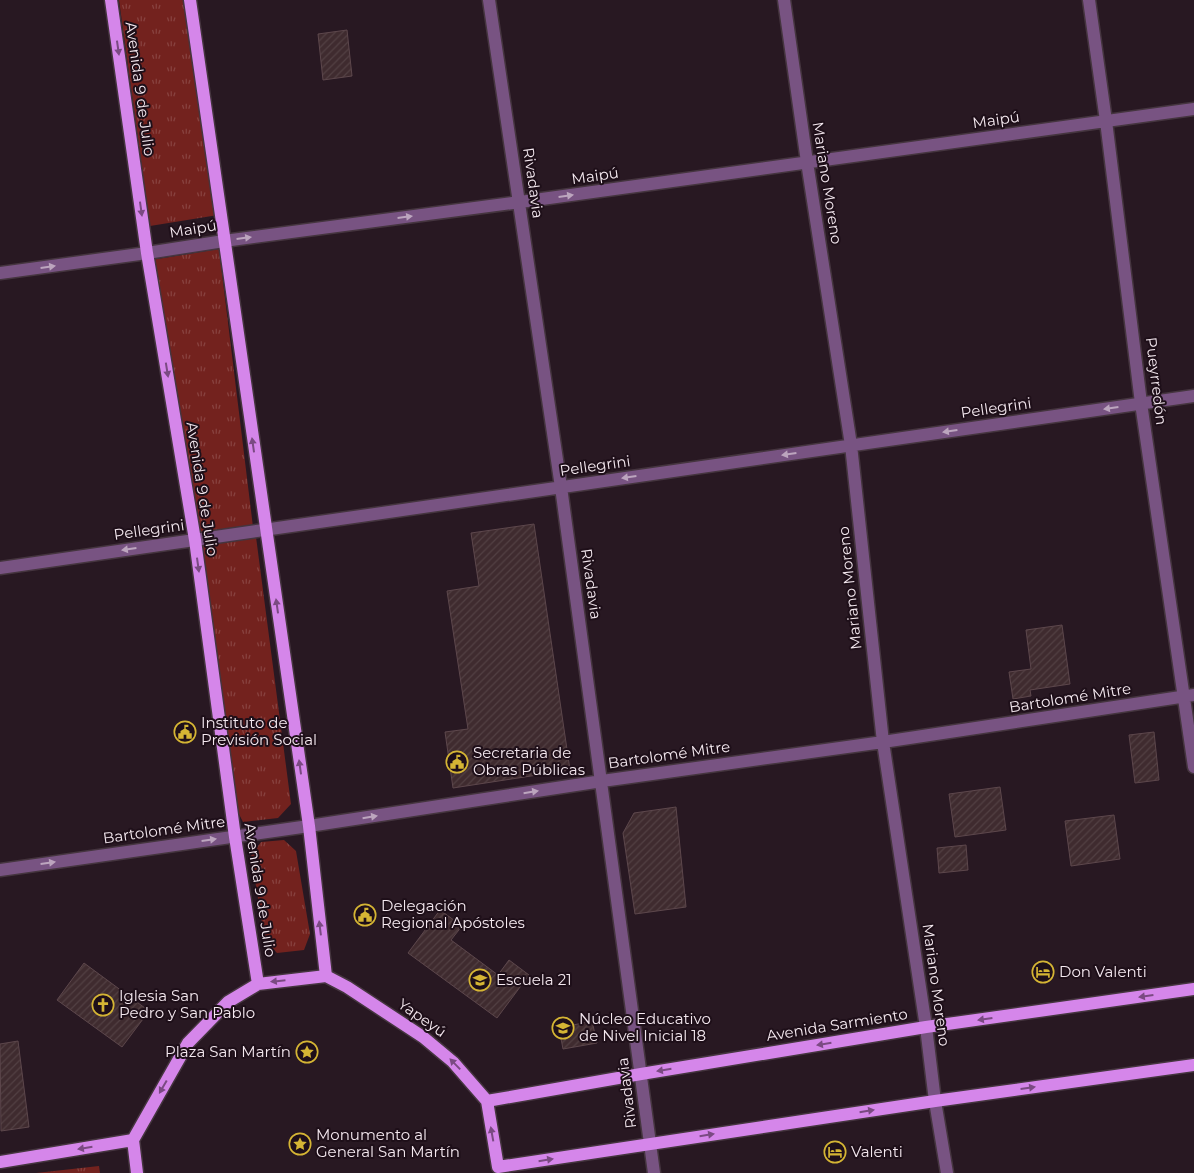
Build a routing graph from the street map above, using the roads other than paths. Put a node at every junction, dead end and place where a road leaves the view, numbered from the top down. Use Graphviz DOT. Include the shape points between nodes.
graph roads {
  1 [pos="111,0"];
  2 [pos="190,0"];
  3 [pos="489,0"];
  4 [pos="784,0"];
  5 [pos="1089,0"];
  6 [pos="1194,109"];
  7 [pos="1106,121"];
  8 [pos="807,162"];
  9 [pos="520,202"];
  10 [pos="224,241"];
  11 [pos="147,253"];
  12 [pos="0,273"];
  13 [pos="1194,396"];
  14 [pos="1142,403"];
  15 [pos="851,445"];
  16 [pos="561,487"];
  17 [pos="266,530"];
  18 [pos="195,540"];
  19 [pos="0,568"];
  20 [pos="1189,696"];
  21 [pos="883,742"];
  22 [pos="1194,767"];
  23 [pos="602,781"];
  24 [pos="309,826"];
  25 [pos="235,837"];
  26 [pos="0,870"];
  27 [pos="326,976"];
  28 [pos="258,984"];
  29 [pos="1194,989"];
  30 [pos="926,1027"];
  31 [pos="1194,1065"];
  32 [pos="641,1074"];
  33 [pos="487,1101"];
  34 [pos="935,1101"];
  35 [pos="133,1140"];
  36 [pos="649,1143"];
  37 [pos="0,1162"];
  38 [pos="497,1170"];
  39 [pos="137,1173"];
  40 [pos="654,1173"];
  41 [pos="947,1173"];
  1 -- 11 [label="main road, Avenida 9 de Julio, one-way"];
  2 -- 10 [label="main road"];
  3 -- 9 [label="street, Rivadavia"];
  4 -- 8 [label="street, Mariano Moreno"];
  5 -- 7 [label="street, Pueyrredón"];
  6 -- 7 [label="street, Maipú"];
  7 -- 8 [label="street, Maipú"];
  7 -- 14 [label="street, Pueyrredón"];
  9 -- 8 [label="street, Maipú, one-way"];
  8 -- 15 [label="street, Mariano Moreno"];
  10 -- 9 [label="street, Maipú, one-way"];
  9 -- 16 [label="street, Rivadavia"];
  10 -- 11 [label="street, Maipú"];
  17 -- 10 [label="main road, one-way"];
  12 -- 11 [label="street, Maipú, one-way"];
  11 -- 18 [label="main road, Avenida 9 de Julio, one-way"];
  13 -- 14 [label="street, Pellegrini"];
  14 -- 15 [label="street, Pellegrini, one-way"];
  14 -- 20 [label="street, Pueyrredón"];
  15 -- 16 [label="street, Pellegrini, one-way"];
  15 -- 21 [label="street, Mariano Moreno"];
  16 -- 17 [label="street, Pellegrini"];
  16 -- 23 [label="street, Rivadavia"];
  17 -- 18 [label="street, Pellegrini"];
  24 -- 17 [label="main road, one-way"];
  18 -- 19 [label="street, Pellegrini, one-way"];
  18 -- 25 [label="main road, Avenida 9 de Julio, one-way"];
  20 -- 21 [label="street, Bartolomé Mitre"];
  20 -- 22 [label="street, Pueyrredón"];
  21 -- 23 [label="street, Bartolomé Mitre"];
  21 -- 30 [label="street, Mariano Moreno"];
  24 -- 23 [label="street, Bartolomé Mitre, one-way"];
  23 -- 32 [label="street, Rivadavia"];
  24 -- 25 [label="street, Bartolomé Mitre"];
  27 -- 24 [label="main road, one-way"];
  26 -- 25 [label="street, Bartolomé Mitre, one-way"];
  25 -- 28 [label="main road, Avenida 9 de Julio"];
  27 -- 28 [label="main road, one-way"];
  33 -- 27 [label="main road, Yapeyú, one-way" via="453,1062 423,1037"];
  28 -- 35 [label="main road, one-way" via="228,1002 188,1043"];
  29 -- 30 [label="main road, Avenida Sarmiento, one-way"];
  30 -- 32 [label="main road, Avenida Sarmiento, one-way"];
  30 -- 34 [label="street, Mariano Moreno"];
  34 -- 31 [label="main road, one-way"];
  32 -- 33 [label="main road, Avenida Sarmiento"];
  32 -- 36 [label="street, Rivadavia"];
  38 -- 33 [label="main road, one-way"];
  36 -- 34 [label="main road, one-way"];
  34 -- 41 [label="street, Mariano Moreno"];
  35 -- 37 [label="main road, one-way"];
  35 -- 39 [label="main road"];
  38 -- 36 [label="main road, one-way"];
  36 -- 40 [label="street, Rivadavia"];
}
